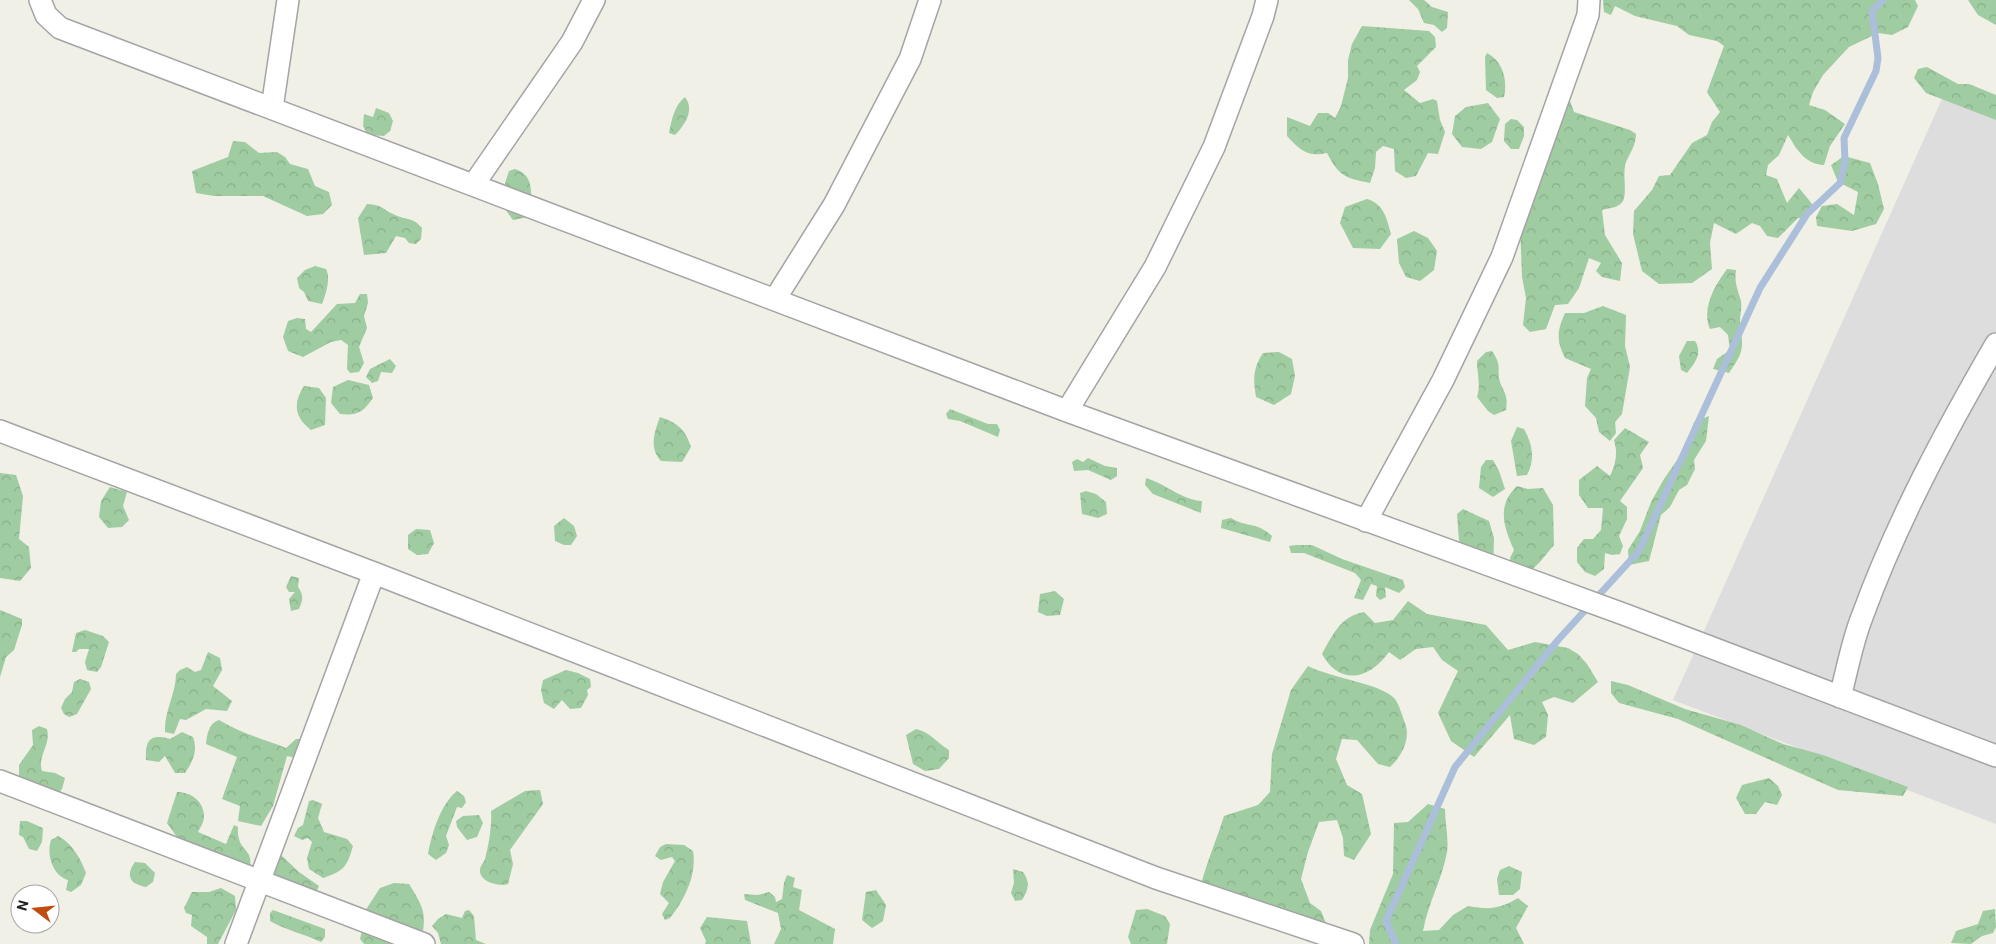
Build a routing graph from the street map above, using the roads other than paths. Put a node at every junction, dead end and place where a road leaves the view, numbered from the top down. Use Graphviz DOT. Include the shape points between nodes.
graph roads {
  1 [pos="40,0"];
  2 [pos="288,0"];
  3 [pos="594,0"];
  4 [pos="930,0"];
  5 [pos="1267,0"];
  6 [pos="1589,0"];
  7 [pos="272,108"];
  8 [pos="474,184"];
  9 [pos="775,299"];
  10 [pos="1996,344"];
  11 [pos="1068,411"];
  12 [pos="0,431"];
  13 [pos="1366,521"];
  14 [pos="374,573"];
  15 [pos="1840,697"];
  16 [pos="1996,756"];
  17 [pos="0,781"];
  18 [pos="261,880"];
  19 [pos="236,944"];
  20 [pos="424,944"];
  21 [pos="1352,944"];
  1 -- 7 [label="street" via="46,15 60,28"];
  2 -- 7 [label="street"];
  3 -- 8 [label="street" via="572,42"];
  4 -- 9 [label="street" via="910,59 834,205"];
  5 -- 11 [label="street" via="1214,147 1155,266"];
  6 -- 13 [label="street" via="1588,15 1502,257 1443,380"];
  7 -- 8 [label="street"];
  8 -- 9 [label="street"];
  9 -- 11 [label="street"];
  10 -- 15 [label="street" via="1942,438 1889,548 1861,618"];
  11 -- 13 [label="street"];
  12 -- 14 [label="street"];
  13 -- 15 [label="street"];
  14 -- 18 [label="street"];
  14 -- 21 [label="street" via="1156,878"];
  15 -- 16 [label="street"];
  17 -- 18 [label="street"];
  18 -- 19 [label="street"];
  18 -- 20 [label="street"];
}
